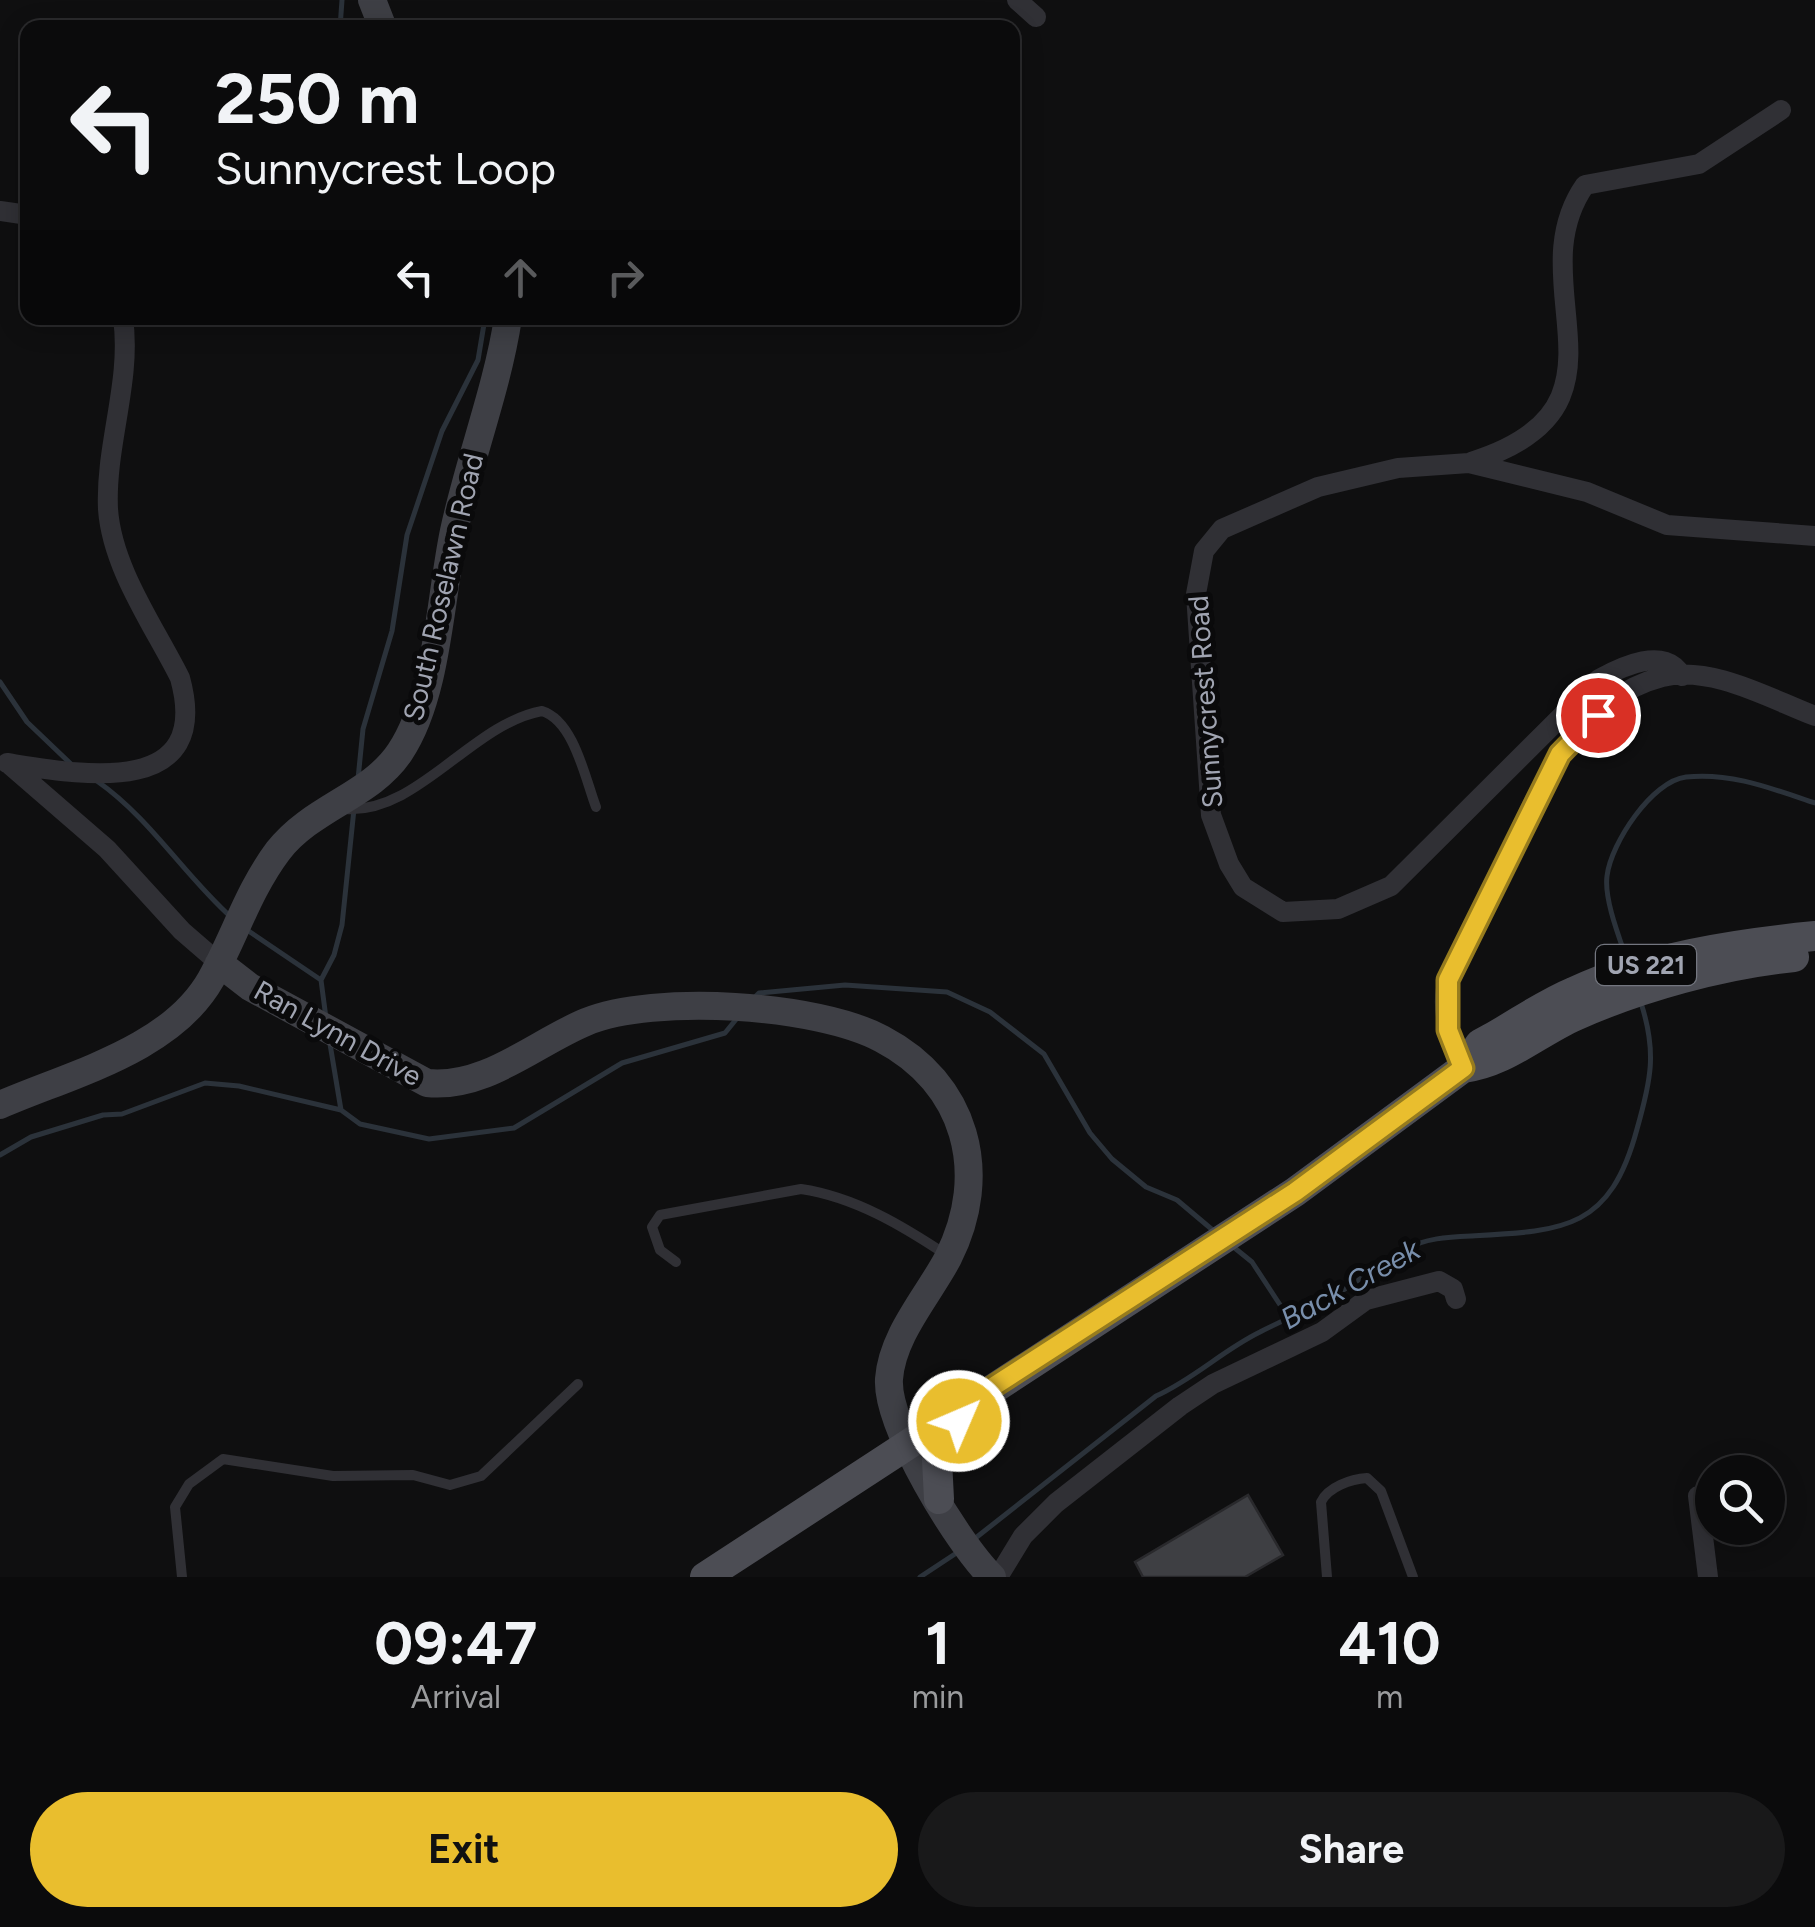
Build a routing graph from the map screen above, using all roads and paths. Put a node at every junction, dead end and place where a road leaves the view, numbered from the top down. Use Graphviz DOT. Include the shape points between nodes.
graph roads {
  1 [pos="1016,0"];
  2 [pos="1036,17"];
  3 [pos="1780,110"];
  4 [pos="124,325"];
  5 [pos="506,325"];
  6 [pos="1469,463"];
  7 [pos="1815,536"];
  8 [pos="1682,676"];
  9 [pos="1815,716"];
  10 [pos="3,759"];
  11 [pos="330,804"];
  12 [pos="596,806"];
  13 [pos="1815,936"];
  14 [pos="1815,955"];
  15 [pos="219,963"];
  16 [pos="1494,1048"];
  17 [pos="1463,1068"];
  18 [pos="0,1105"];
  19 [pos="948,1257"];
  20 [pos="676,1262"];
  21 [pos="1456,1299"];
  22 [pos="578,1384"];
  23 [pos="974,1399"];
  24 [pos="908,1443"];
  25 [pos="939,1498"];
  26 [pos="1704,1545"];
  27 [pos="989,1571"];
  28 [pos="182,1577"];
  29 [pos="705,1577"];
  30 [pos="1328,1577"];
  31 [pos="1414,1577"];
  32 [pos="1708,1577"];
  1 -- 2 [label="street"];
  3 -- 6 [label="street, Sunnycrest Road" via="1698,164 1585,186 1563,237 1569,360 1560,400 1512,444"];
  4 -- 10 [label="street" via="111,532 180,678 182,729 155,762 120,776"];
  5 -- 11 [label="street, South Roselawn Road" via="412,732 382,772"];
  6 -- 7 [label="street, Sunnycrest Road" via="1588,492 1667,525"];
  6 -- 8 [label="street, Sunnycrest Road" via="1364,474 1318,487 1222,529 1204,551 1196,594 1205,774 1217,838 1242,887 1266,906 1303,914 1381,892 1600,679 1653,660"];
  8 -- 9 [label="street, Sunnycrest Road" via="1719,680"];
  8 -- 17 [label="street" via="1642,686 1598,715 1576,734 1546,780 1448,980 1448,1030"];
  10 -- 15 [label="street, Ran Lynn Drive" via="107,848"];
  11 -- 12 [label="lane" via="381,806 475,744 542,711 567,734"];
  11 -- 15 [label="street, South Roselawn Road" via="304,823 263,872"];
  13 -- 16 [label="main road, US 221" via="1664,959 1572,992"];
  14 -- 16 [label="main road, US 221" via="1668,985"];
  15 -- 18 [label="street, South Roselawn Road" via="196,1002 170,1026"];
  15 -- 19 [label="street, Ran Lynn Drive" via="427,1084 482,1075 582,1024 632,1007 765,1011 872,1033 918,1062 962,1122 968,1156 964,1203"];
  16 -- 17 [label="main road, US 221" via="1487,1066"];
  17 -- 23 [label="main road, US 221" via="1295,1192"];
  19 -- 20 [label="lane" via="891,1220 801,1189 660,1215 654,1239"];
  19 -- 24 [label="street, Ran Lynn Drive" via="894,1352 889,1374 888,1398"];
  21 -- 27 [label="street" via="1439,1281 1374,1297 1322,1332 1213,1384 1056,1504"];
  22 -- 28 [label="lane" via="481,1476 464,1484 413,1474 298,1474 234,1459 213,1464 175,1507"];
  23 -- 24 [label="main road, US 221"];
  23 -- 25 [label="main road" via="938,1460"];
  24 -- 25 [label="street, Ran Lynn Drive"];
  24 -- 29 [label="main road, US 221"];
  25 -- 27 [label="street, Ran Lynn Drive"];
  26 -- 32 [label="street"];
  30 -- 31 [label="lane" via="1321,1502 1325,1493 1367,1478 1381,1491"];
}
